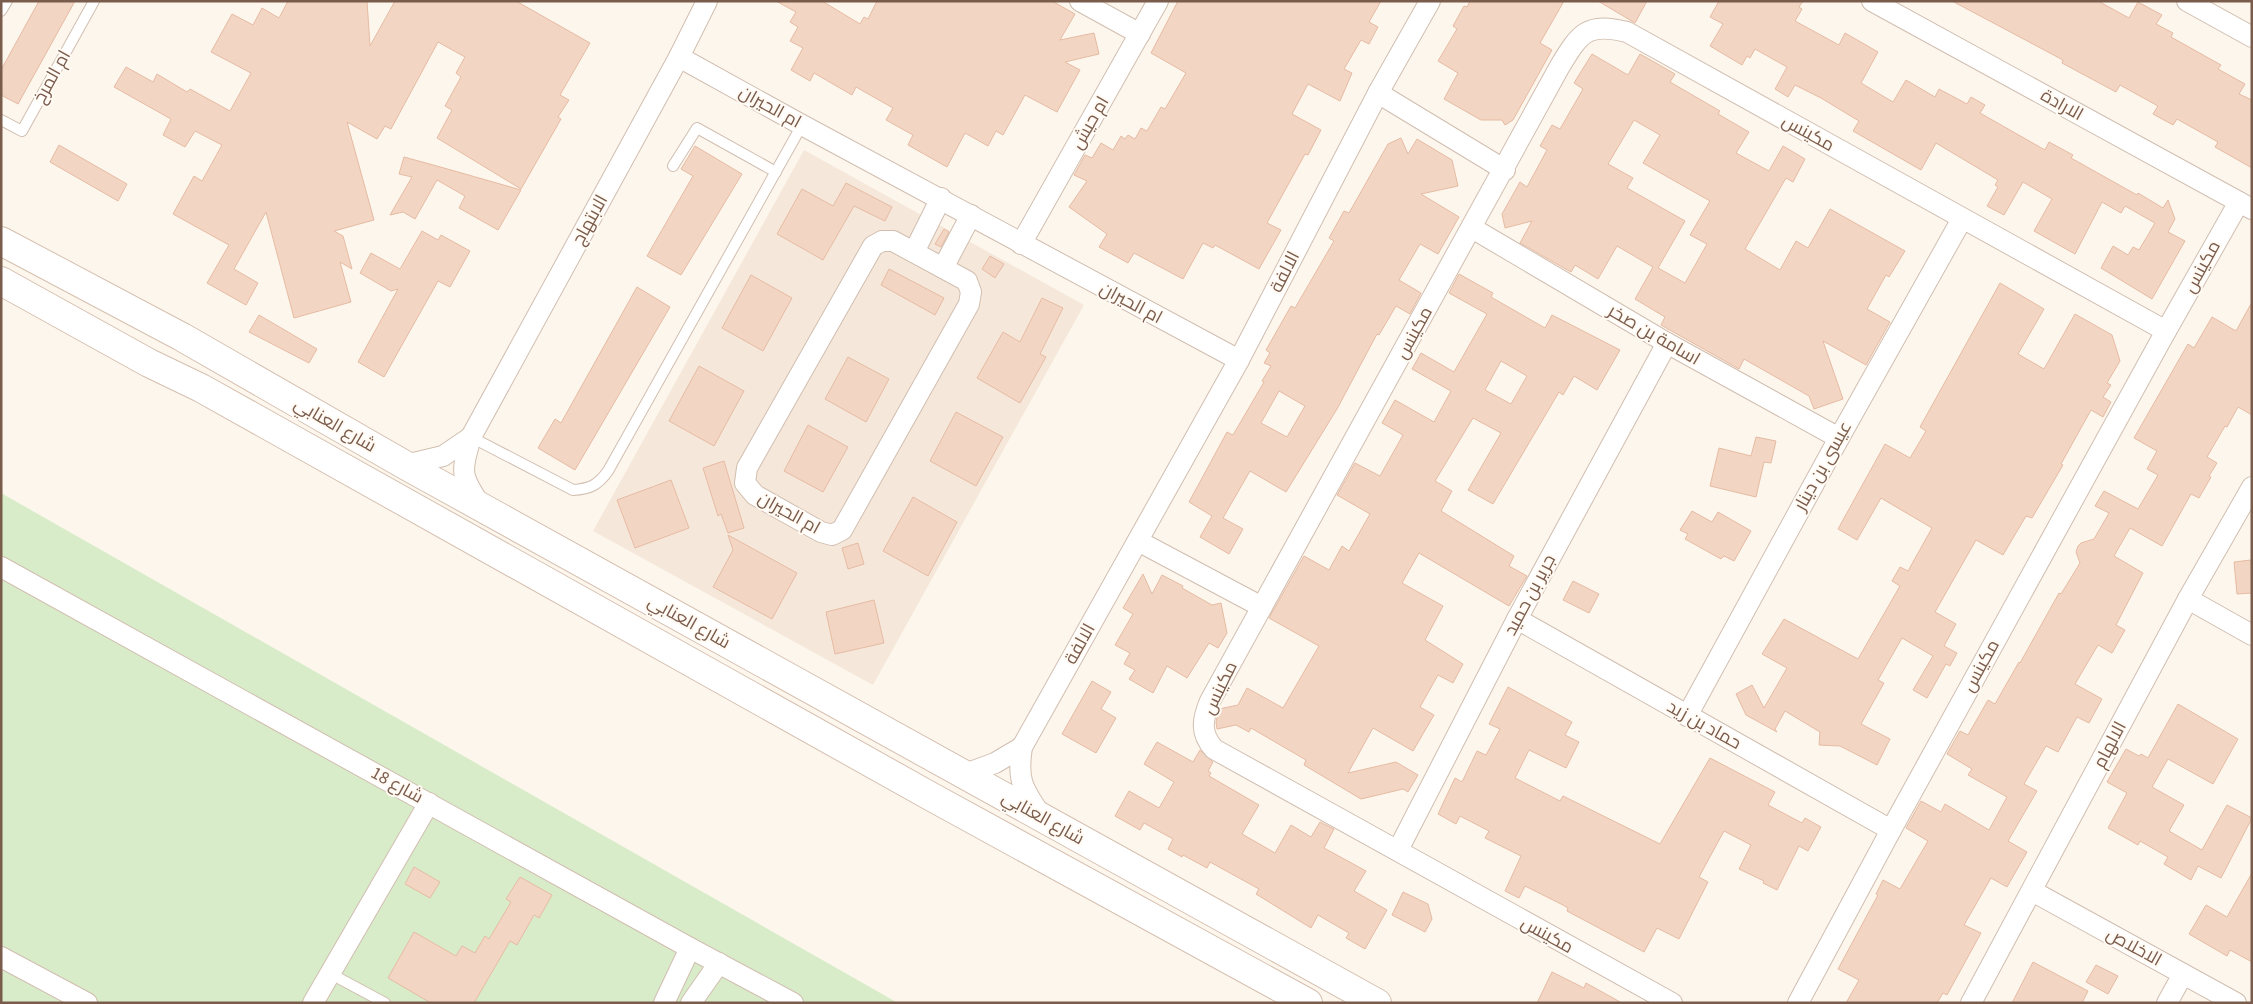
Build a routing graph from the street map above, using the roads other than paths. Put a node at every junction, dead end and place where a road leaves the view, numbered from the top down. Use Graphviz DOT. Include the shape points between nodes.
graph roads {
  1 [pos="7,1"];
  2 [pos="94,1"];
  3 [pos="707,1"];
  4 [pos="1080,1"];
  5 [pos="1158,1"];
  6 [pos="1430,1"];
  7 [pos="1872,1"];
  8 [pos="2187,1"];
  9 [pos="1,11"];
  10 [pos="1140,34"];
  11 [pos="2252,37"];
  12 [pos="679,57"];
  13 [pos="1378,93"];
  14 [pos="1,120"];
  15 [pos="802,125"];
  16 [pos="673,166"];
  17 [pos="1504,170"];
  18 [pos="776,172"];
  19 [pos="941,198"];
  20 [pos="2245,205"];
  21 [pos="971,215"];
  22 [pos="1962,219"];
  23 [pos="1472,228"];
  24 [pos="1,241"];
  25 [pos="1021,244"];
  26 [pos="914,252"];
  27 [pos="944,268"];
  28 [pos="1,282"];
  29 [pos="2166,331"];
  30 [pos="1667,343"];
  31 [pos="1240,360"];
  32 [pos="471,438"];
  33 [pos="1839,438"];
  34 [pos="405,465"];
  35 [pos="2252,488"];
  36 [pos="481,507"];
  37 [pos="1138,541"];
  38 [pos="1,567"];
  39 [pos="2188,599"];
  40 [pos="1262,607"];
  41 [pos="1517,619"];
  42 [pos="2252,636"];
  43 [pos="1687,716"];
  44 [pos="1022,747"];
  45 [pos="965,774"];
  46 [pos="429,803"];
  47 [pos="1043,818"];
  48 [pos="1891,830"];
  49 [pos="1398,850"];
  50 [pos="2032,890"];
  51 [pos="690,948"];
  52 [pos="1,957"];
  53 [pos="719,963"];
  54 [pos="330,974"];
  55 [pos="2184,974"];
  56 [pos="87,1003"];
  57 [pos="313,1003"];
  58 [pos="385,1003"];
  59 [pos="664,1003"];
  60 [pos="690,1003"];
  61 [pos="793,1003"];
  62 [pos="1308,1003"];
  63 [pos="1377,1003"];
  64 [pos="1672,1003"];
  65 [pos="1798,1003"];
  66 [pos="1971,1003"];
  67 [pos="2167,1003"];
  68 [pos="2236,1003"];
  1 -- 9 [label="lane"];
  2 -- 14 [label="lane, ام المرخ" via="22,131"];
  3 -- 12 [label="street, الابتهاج"];
  4 -- 10 [label="street"];
  5 -- 10 [label="street, ام حيش"];
  6 -- 13 [label="street, الالفة"];
  7 -- 20 [label="street, الارادة"];
  8 -- 11 [label="street"];
  10 -- 25 [label="street, ام حيش"];
  12 -- 15 [label="street, ام الحيران"];
  12 -- 32 [label="street, الابتهاج"];
  13 -- 17 [label="street"];
  13 -- 31 [label="street, الالفة"];
  15 -- 18 [label="lane"];
  15 -- 19 [label="street, ام الحيران"];
  16 -- 18 [label="lane" via="697,128"];
  17 -- 22 [label="street, مكينس" via="1573,45 1589,30 1606,27 1627,32"];
  17 -- 23 [label="street, مكينس"];
  18 -- 32 [label="lane" via="600,483 587,490 573,490"];
  19 -- 21 [label="street, ام الحيران"];
  19 -- 26 [label="street"];
  20 -- 29 [label="street, مكينس"];
  21 -- 25 [label="street, ام الحيران"];
  21 -- 27 [label="street"];
  22 -- 29 [label="street, مكينس"];
  22 -- 33 [label="street, عيسى بن دينار"];
  23 -- 30 [label="street, اسامة بن صخر"];
  23 -- 40 [label="street, مكينس"];
  24 -- 34 [label="street, شارع العنابي" via="182,337"];
  25 -- 31 [label="street, ام الحيران"];
  26 -- 27 [label="street, ام الحيران"];
  26 -- 27 [label="street, ام الحيران" via="893,241 882,241 873,246 747,468 744,483 754,495 821,532 832,535 842,530 970,304 971,292 967,281"];
  28 -- 62 [label="street, شارع العنابي" via="149,363 210,392 930,796"];
  29 -- 48 [label="street, مكينس"];
  30 -- 33 [label="street, اسامة بن صخر"];
  30 -- 41 [label="street, جرير بن حميد"];
  31 -- 37 [label="street, الالفة"];
  32 -- 34 [label="street, الابتهاج" via="442,456"];
  32 -- 36 [label="street, الابتهاج" via="464,477"];
  33 -- 43 [label="street, عيسى بن دينار"];
  34 -- 36 [label="street, شارع العنابي"];
  35 -- 39 [label="street, الالهام"];
  36 -- 45 [label="street, شارع العنابي"];
  37 -- 40 [label="street"];
  37 -- 44 [label="street, الالفة"];
  38 -- 46 [label="street, شارع 18"];
  39 -- 42 [label="street"];
  39 -- 50 [label="street, الالهام"];
  40 -- 49 [label="street, مكينس" via="1204,714 1202,727 1206,740 1214,749"];
  41 -- 43 [label="street, حماد بن زيد"];
  41 -- 49 [label="street, جرير بن حميد"];
  43 -- 48 [label="street, حماد بن زيد"];
  44 -- 45 [label="street, الالفة" via="995,763"];
  44 -- 47 [label="street, الالفة" via="1020,780"];
  45 -- 47 [label="street, شارع العنابي"];
  46 -- 51 [label="street, شارع 18"];
  46 -- 54 [label="street"];
  47 -- 63 [label="street, شارع العنابي"];
  48 -- 65 [label="street, مكينس"];
  49 -- 64 [label="street, مكينس"];
  50 -- 55 [label="street, الاخلاص"];
  50 -- 66 [label="street, الالهام"];
  51 -- 53 [label="street, شارع 18"];
  51 -- 59 [label="street"];
  52 -- 56 [label="street"];
  53 -- 60 [label="street"];
  53 -- 61 [label="street, شارع 18"];
  54 -- 57 [label="street"];
  54 -- 58 [label="lane"];
  55 -- 67 [label="street"];
  55 -- 68 [label="street, الاخلاص"];
}
